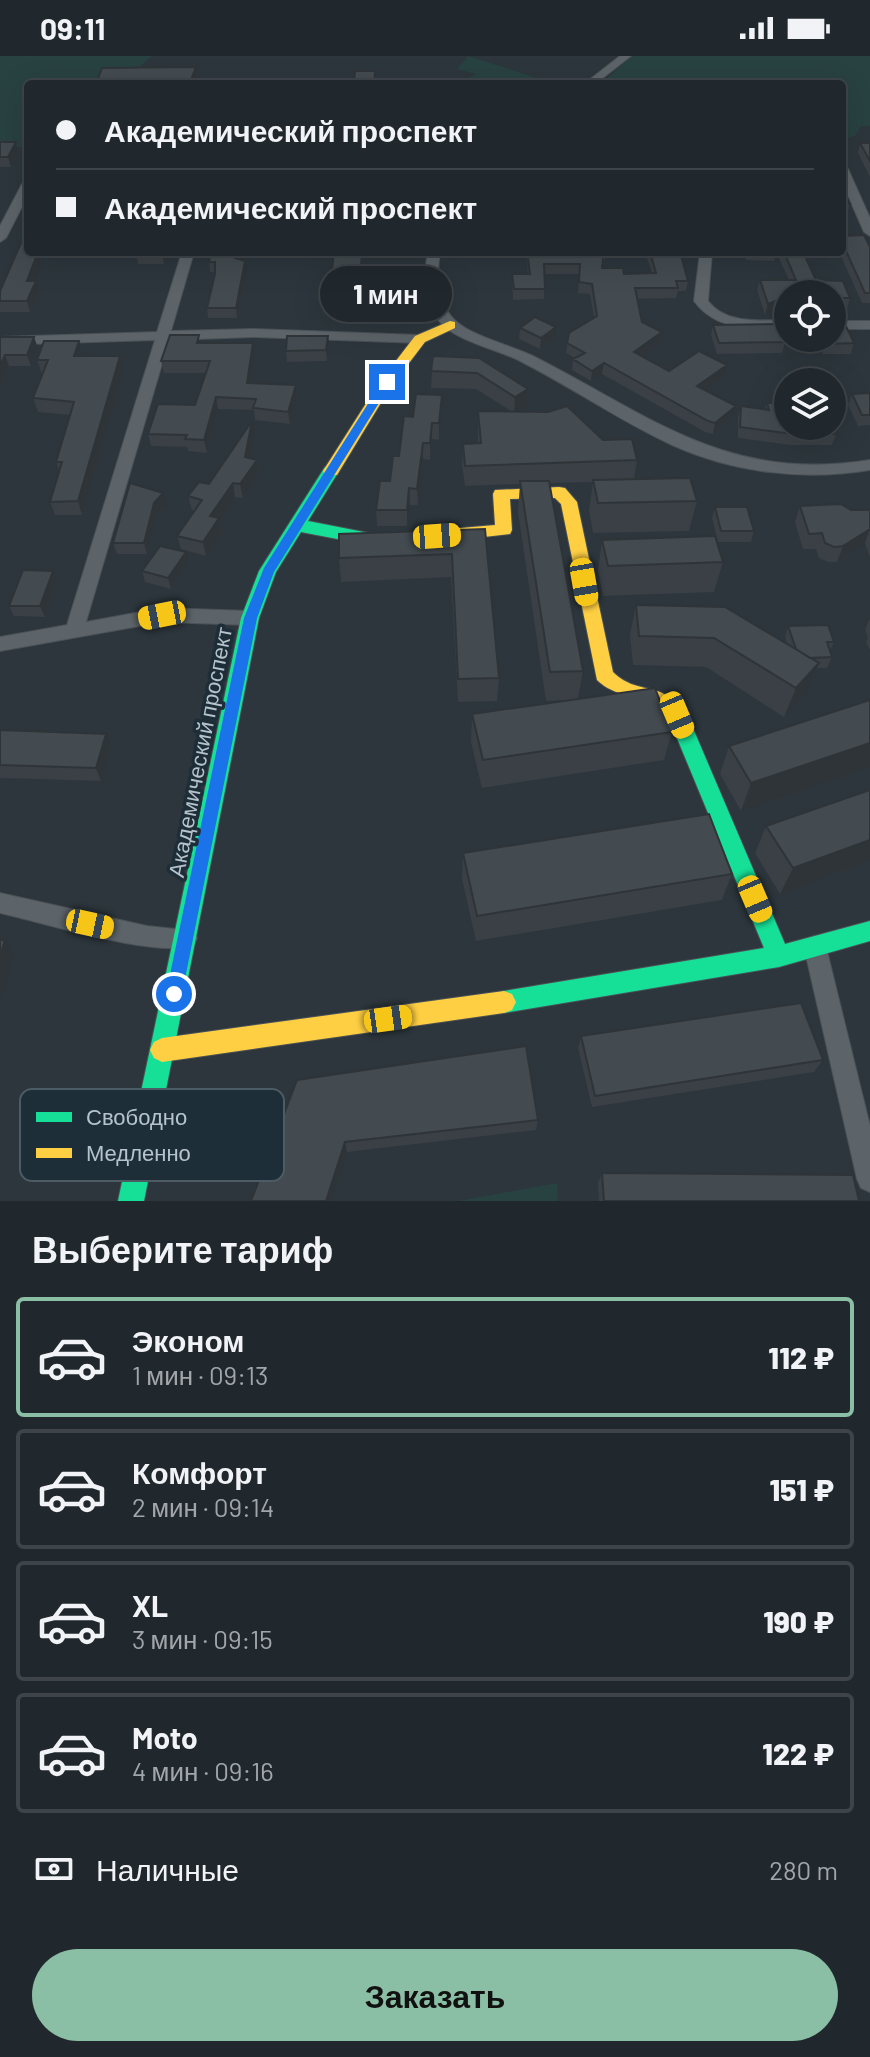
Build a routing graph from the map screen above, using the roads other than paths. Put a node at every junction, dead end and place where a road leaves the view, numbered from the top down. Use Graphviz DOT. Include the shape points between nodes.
graph roads {
  1 [pos="626,56"];
  2 [pos="594,80"];
  3 [pos="846,178"];
  4 [pos="24,191"];
  5 [pos="0,205"];
  6 [pos="16,205"];
  7 [pos="870,232"];
  8 [pos="0,238"];
  9 [pos="187,256"];
  10 [pos="434,256"];
  11 [pos="706,256"];
  12 [pos="774,324"];
  13 [pos="450,325"];
  14 [pos="846,325"];
  15 [pos="870,325"];
  16 [pos="163,338"];
  17 [pos="420,339"];
  18 [pos="0,341"];
  19 [pos="870,465"];
  20 [pos="297,525"];
  21 [pos="437,536"];
  22 [pos="390,539"];
  23 [pos="250,618"];
  24 [pos="74,632"];
  25 [pos="0,644"];
  26 [pos="0,903"];
  27 [pos="870,931"];
  28 [pos="186,938"];
  29 [pos="815,947"];
  30 [pos="779,956"];
  31 [pos="162,1050"];
  32 [pos="154,1089"];
  33 [pos="870,1179"];
  34 [pos="135,1181"];
  35 [pos="131,1201"];
  1 -- 2 [label="street"];
  3 -- 7 [label="street"];
  4 -- 6 [label="street"];
  5 -- 6 [label="street"];
  6 -- 8 [label="street"];
  9 -- 16 [label="street"];
  10 -- 13 [label="street" via="431,288"];
  11 -- 12 [label="street" via="701,301 708,311 749,323"];
  13 -- 17 [label="street, Академический проспект"];
  13 -- 19 [label="street" via="508,349 705,453 781,467"];
  14 -- 15 [label="street"];
  16 -- 17 [label="street" via="268,333"];
  16 -- 18 [label="street"];
  16 -- 24 [label="street"];
  17 -- 20 [label="street, Академический проспект" via="384,386"];
  20 -- 22 [label="street" via="374,541"];
  20 -- 23 [label="street, Академический проспект" via="268,571"];
  21 -- 30 [label="street" via="504,530 501,494 559,492 569,502 606,681 623,691 651,694 677,715"];
  23 -- 24 [label="street" via="162,615"];
  23 -- 28 [label="street, Академический проспект"];
  24 -- 25 [label="street"];
  26 -- 28 [label="street" via="147,936"];
  27 -- 29 [label="street"];
  28 -- 31 [label="street, Академический проспект"];
  29 -- 30 [label="street"];
  29 -- 33 [label="street"];
  30 -- 31 [label="street" via="536,998"];
  31 -- 32 [label="street, Академический проспект"];
  34 -- 35 [label="street, Академический проспект"];
}
